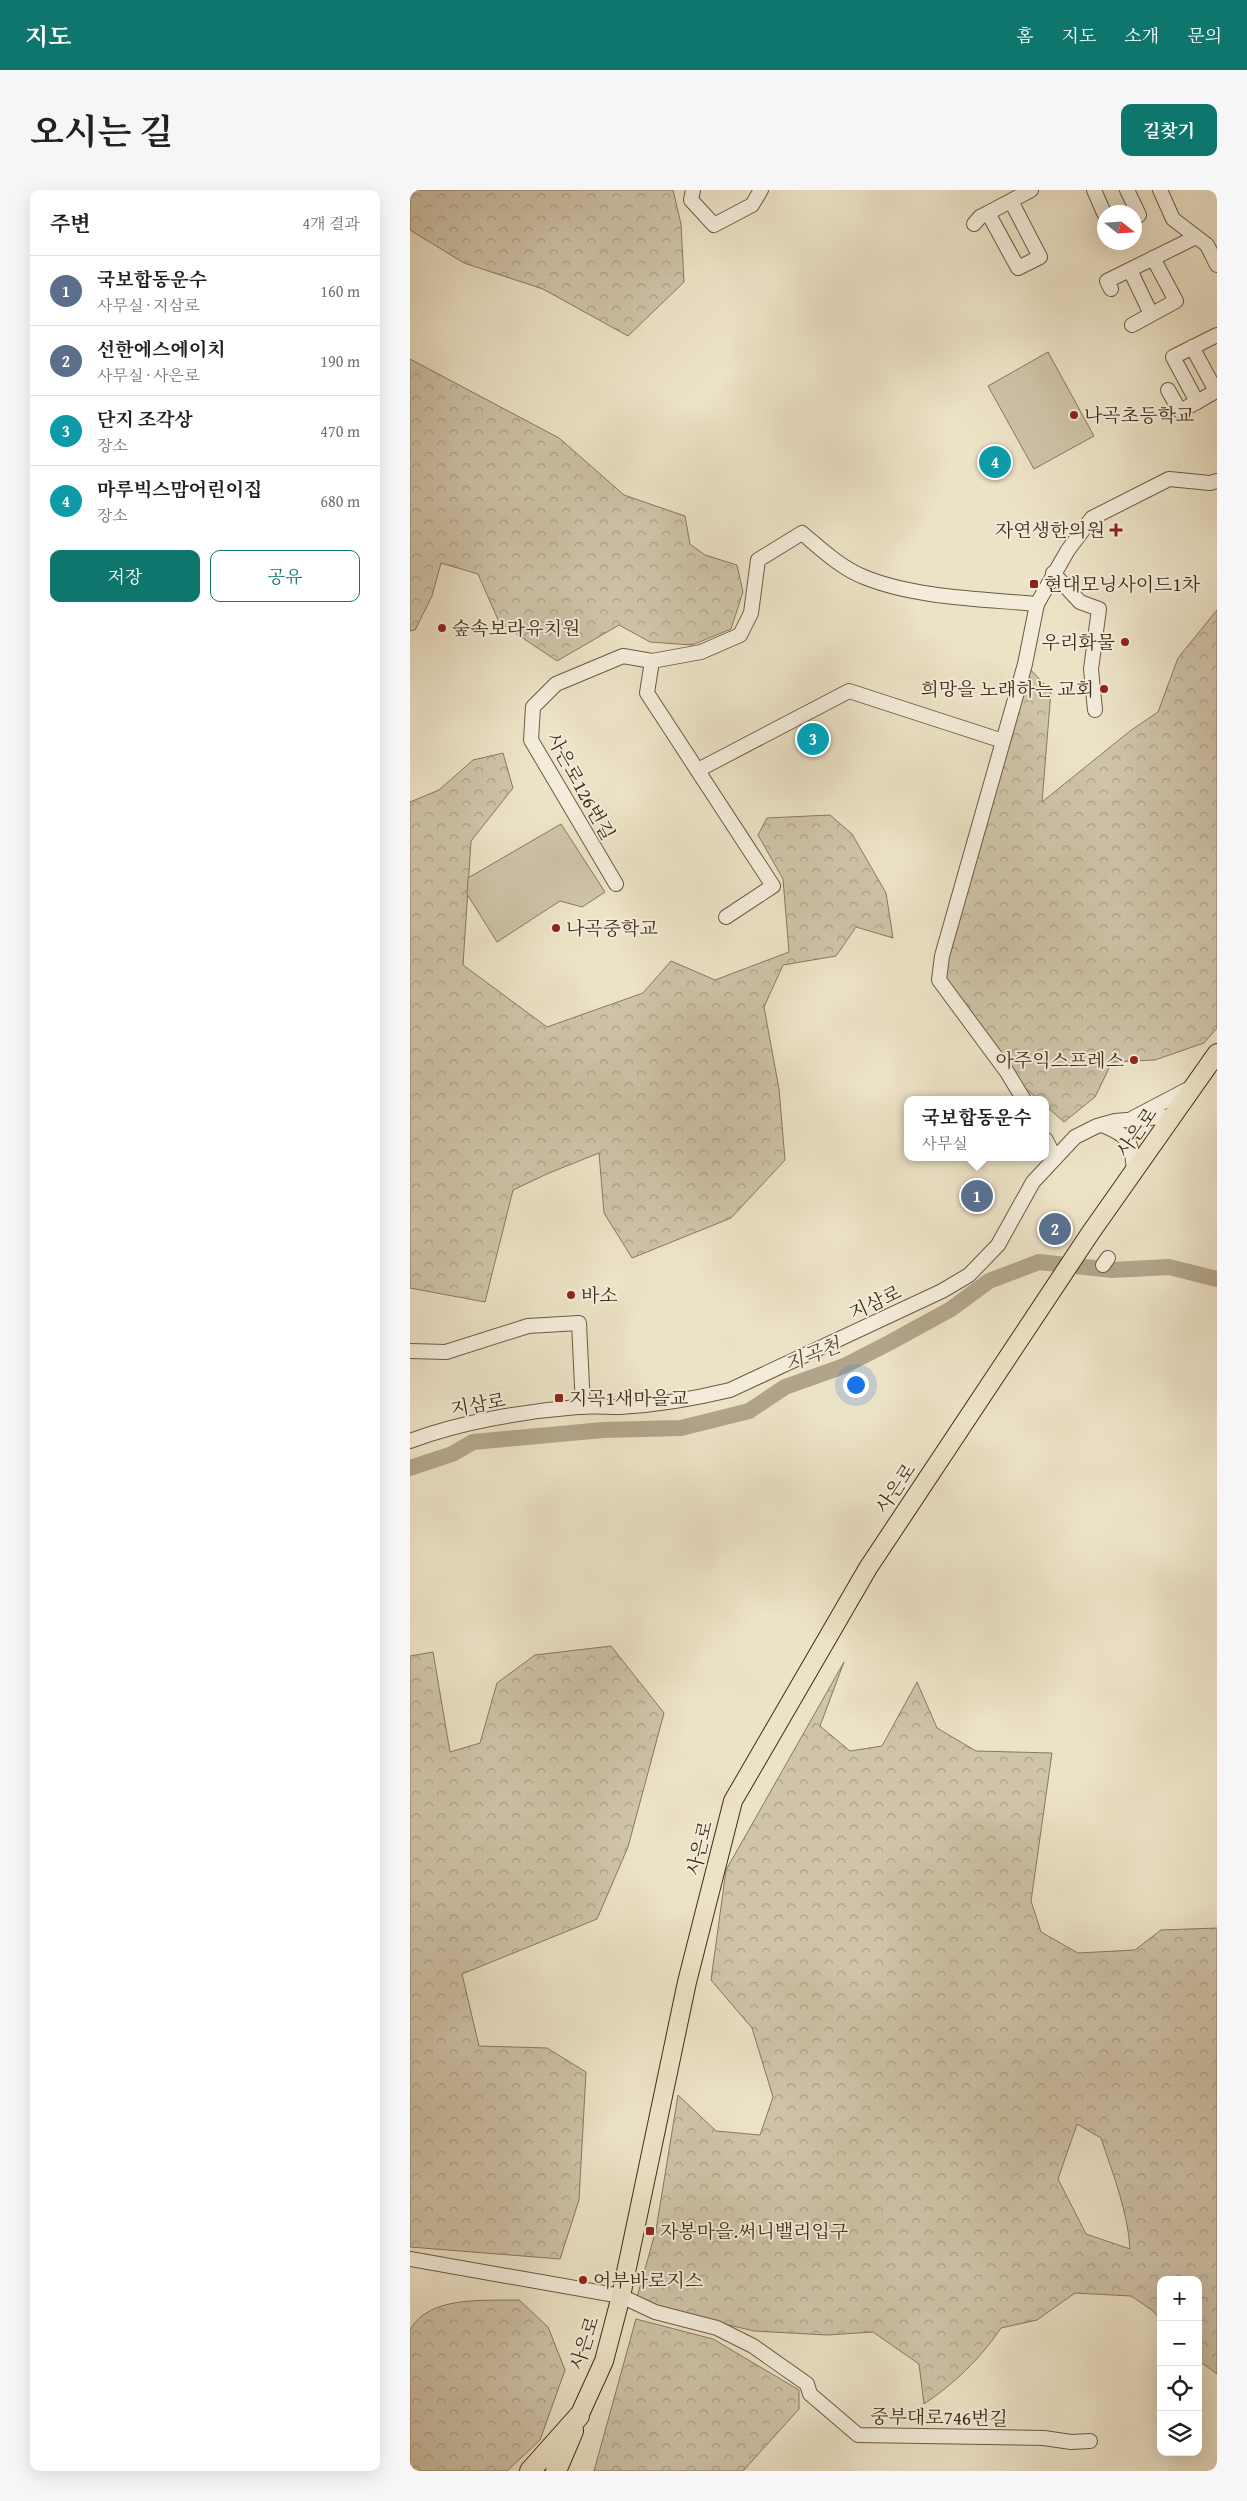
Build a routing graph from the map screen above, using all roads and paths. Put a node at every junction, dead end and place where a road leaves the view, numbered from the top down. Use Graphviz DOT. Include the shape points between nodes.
graph roads {
  1 [pos="692,190"];
  2 [pos="761,190"];
  3 [pos="1031,190"];
  4 [pos="1094,190"];
  5 [pos="1127,190"];
  6 [pos="1165,192"];
  7 [pos="1010,202"];
  8 [pos="1101,205"];
  9 [pos="1134,205"];
  10 [pos="988,213"];
  11 [pos="974,224"];
  12 [pos="1196,237"];
  13 [pos="1153,258"];
  14 [pos="1217,265"];
  15 [pos="1130,270"];
  16 [pos="1111,289"];
  17 [pos="1152,314"];
  18 [pos="1132,325"];
  19 [pos="1217,335"];
  20 [pos="1192,347"];
  21 [pos="1168,390"];
  22 [pos="1197,402"];
  23 [pos="1217,481"];
  24 [pos="1053,574"];
  25 [pos="1037,604"];
  26 [pos="652,661"];
  27 [pos="1095,710"];
  28 [pos="1003,741"];
  29 [pos="698,770"];
  30 [pos="616,884"];
  31 [pos="726,917"];
  32 [pos="1217,1053"];
  33 [pos="1194,1086"];
  34 [pos="1021,1096"];
  35 [pos="1173,1116"];
  36 [pos="1133,1118"];
  37 [pos="1102,1125"];
  38 [pos="1049,1146"];
  39 [pos="1055,1158"];
  40 [pos="1134,1172"];
  41 [pos="410,1351"];
  42 [pos="584,1407"];
  43 [pos="410,1441"];
  44 [pos="410,2260"];
  45 [pos="621,2296"];
  46 [pos="579,2416"];
  47 [pos="1090,2441"];
  48 [pos="530,2471"];
  49 [pos="543,2471"];
  50 [pos="556,2471"];
  1 -- 2 [label="street" via="691,200 714,226 752,205"];
  3 -- 7 [label="street"];
  4 -- 8 [label="street"];
  5 -- 9 [label="street"];
  6 -- 12 [label="street" via="1173,219"];
  7 -- 10 [label="street"];
  7 -- 10 [label="street" via="1040,257 1018,268"];
  10 -- 11 [label="street"];
  12 -- 13 [label="street"];
  12 -- 14 [label="street" via="1206,245"];
  13 -- 15 [label="street"];
  13 -- 17 [label="street" via="1176,301"];
  15 -- 16 [label="street" via="1107,281"];
  15 -- 17 [label="street"];
  17 -- 18 [label="street"];
  19 -- 20 [label="street"];
  20 -- 22 [label="street" via="1216,391"];
  20 -- 22 [label="street" via="1173,357"];
  21 -- 22 [label="street" via="1180,411"];
  23 -- 24 [label="street" via="1169,479 1092,518"];
  24 -- 25 [label="street"];
  24 -- 27 [label="street" via="1080,602 1099,609 1091,669"];
  25 -- 26 [label="street, 사은로126번길" via="946,596 864,577 830,556 802,533 758,560 751,614 740,635 701,652"];
  25 -- 28 [label="street" via="1025,664"];
  26 -- 29 [label="street" via="647,693"];
  26 -- 30 [label="street, 사은로126번길" via="623,656 556,684 533,707 531,740"];
  28 -- 29 [label="street" via="849,691"];
  28 -- 34 [label="street" via="942,956 939,980"];
  29 -- 31 [label="street" via="773,886"];
  32 -- 33 [label="main road, 사은로"];
  33 -- 35 [label="main road, 사은로"];
  33 -- 36 [label="street"];
  35 -- 36 [label="street, 지삼로"];
  35 -- 40 [label="main road, 사은로"];
  36 -- 37 [label="street, 지삼로"];
  37 -- 39 [label="street, 지삼로" via="1074,1137"];
  37 -- 40 [label="street" via="1118,1131 1130,1143"];
  38 -- 39 [label="street"];
  39 -- 42 [label="street, 지삼로" via="1033,1182 998,1245 969,1275 942,1291 730,1390 660,1404"];
  40 -- 45 [label="main road, 사은로" via="1088,1235 868,1568 733,1801 687,1982"];
  41 -- 42 [label="street" via="446,1352 528,1326 579,1323"];
  42 -- 43 [label="street, 지삼로" via="438,1430"];
  44 -- 45 [label="street, 중부대로746번길"];
  45 -- 46 [label="main road, 사은로" via="604,2361"];
  45 -- 47 [label="street, 중부대로746번길" via="655,2312 717,2328 753,2346 807,2384 810,2394 858,2435"];
  46 -- 48 [label="highway"];
  46 -- 49 [label="main road, 사은로"];
  46 -- 50 [label="highway"];
}
